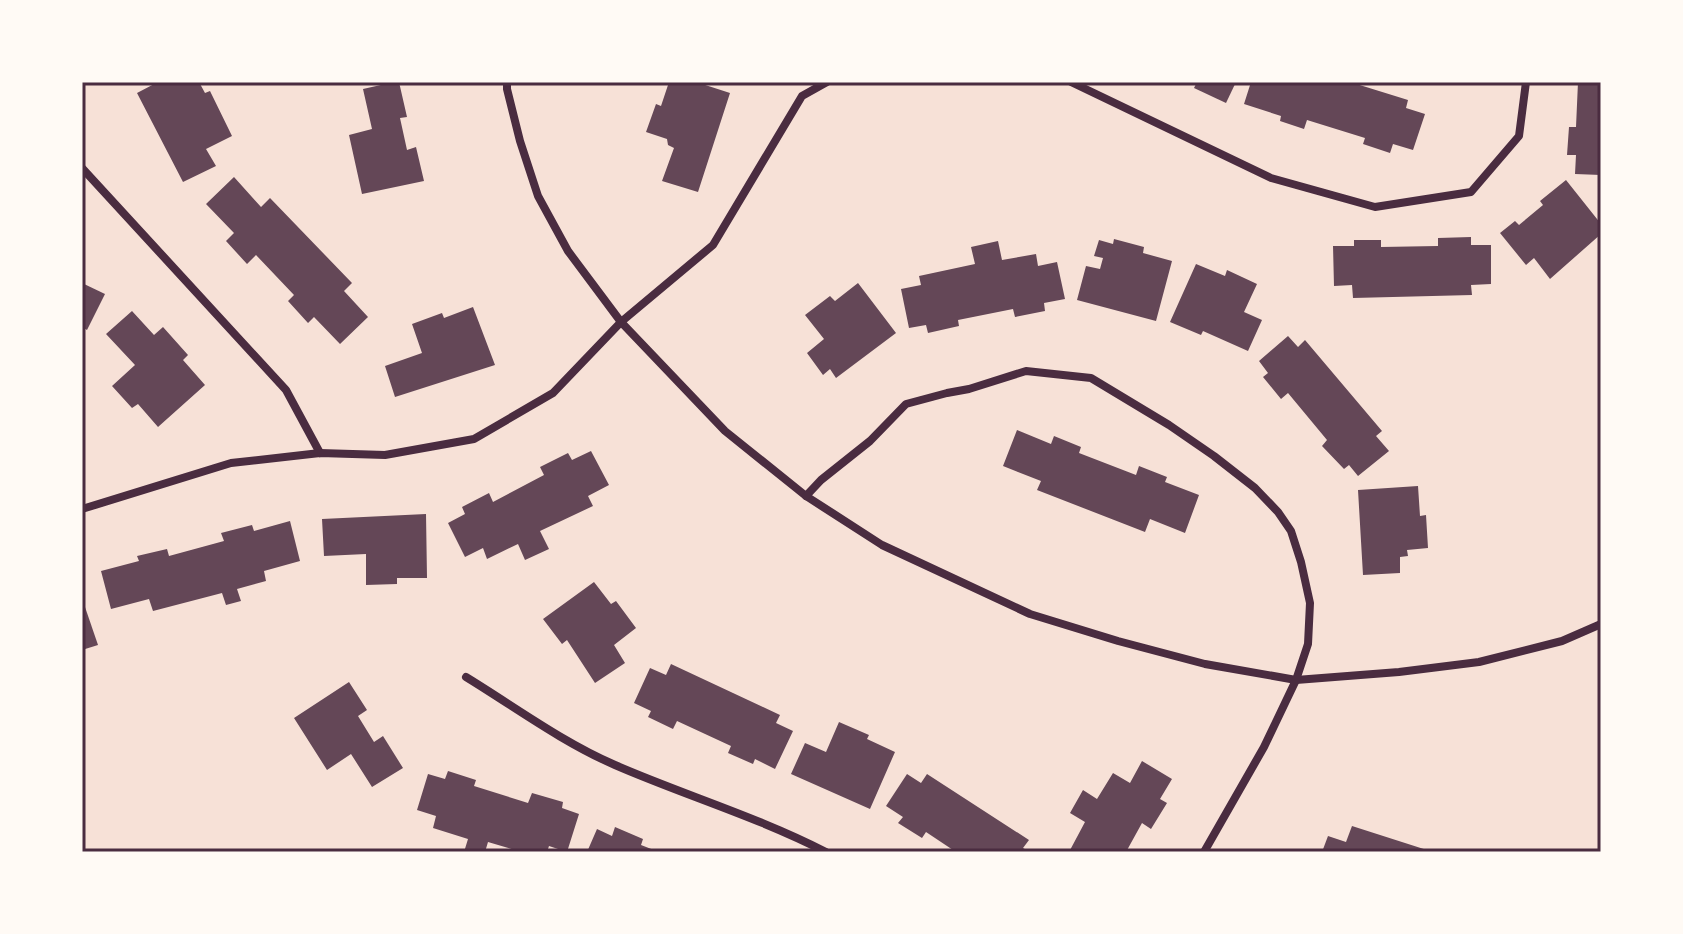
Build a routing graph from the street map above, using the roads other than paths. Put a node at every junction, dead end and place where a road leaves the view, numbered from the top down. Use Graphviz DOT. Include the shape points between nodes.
graph roads {
  1 [pos="507,82"];
  2 [pos="827,82"];
  3 [pos="1071,82"];
  4 [pos="1526,82"];
  5 [pos="82,168"];
  6 [pos="621,322"];
  7 [pos="320,453"];
  8 [pos="806,496"];
  9 [pos="82,509"];
  10 [pos="1601,624"];
  11 [pos="466,677"];
  12 [pos="1296,680"];
  13 [pos="826,852"];
  14 [pos="1204,852"];
  1 -- 6 [label="street" via="538,196 568,251"];
  2 -- 6 [label="street" via="802,96 713,245"];
  3 -- 4 [label="street" via="1271,178 1375,207 1471,192 1519,136"];
  5 -- 7 [label="street" via="286,390"];
  6 -- 7 [label="street" via="553,393 474,439 385,455"];
  6 -- 8 [label="street" via="725,431"];
  7 -- 9 [label="street" via="231,463"];
  8 -- 12 [label="street" via="882,545 1030,614 1205,664"];
  8 -- 12 [label="street" via="906,404 1026,371 1091,378 1214,456 1255,488 1291,531 1310,603 1308,644"];
  10 -- 12 [label="street" via="1562,641 1479,662"];
  11 -- 13 [label="street" via="614,765"];
  12 -- 14 [label="street"];
}
